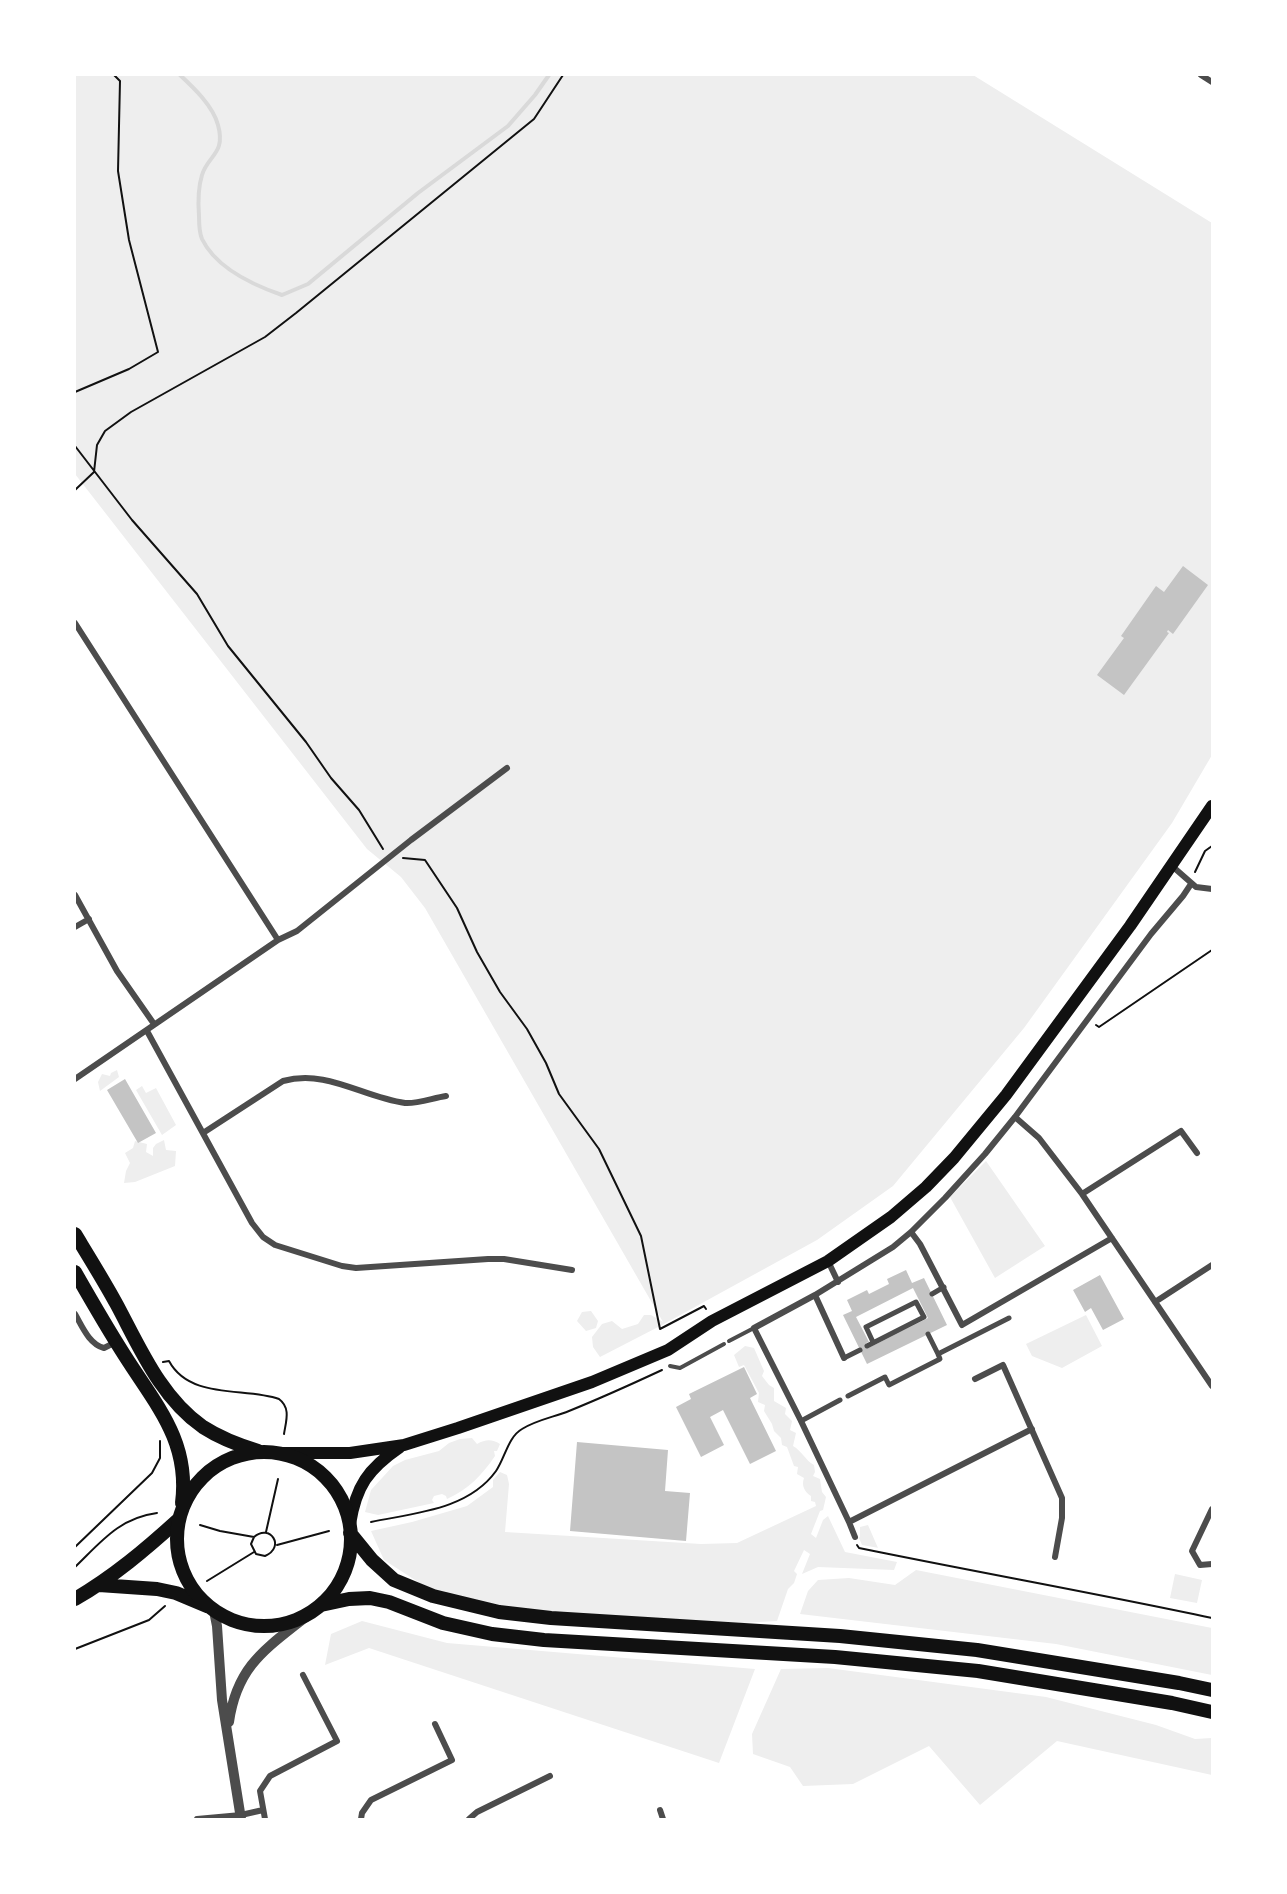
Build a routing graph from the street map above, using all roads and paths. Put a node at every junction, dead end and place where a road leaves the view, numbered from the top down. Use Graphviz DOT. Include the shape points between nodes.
graph roads {
  1 [pos="114,75"];
  2 [pos="563,75"];
  3 [pos="1201,75"];
  4 [pos="1212,82"];
  5 [pos="75,392"];
  6 [pos="75,446"];
  7 [pos="94,472"];
  8 [pos="75,490"];
  9 [pos="75,623"];
  10 [pos="507,768"];
  11 [pos="1212,808"];
  12 [pos="1212,846"];
  13 [pos="384,851"];
  14 [pos="390,857"];
  15 [pos="1172,866"];
  16 [pos="1191,884"];
  17 [pos="1212,889"];
  18 [pos="75,895"];
  19 [pos="89,920"];
  20 [pos="75,927"];
  21 [pos="278,940"];
  22 [pos="1212,950"];
  23 [pos="154,1024"];
  24 [pos="1094,1024"];
  25 [pos="147,1031"];
  26 [pos="75,1079"];
  27 [pos="446,1096"];
  28 [pos="1015,1117"];
  29 [pos="203,1133"];
  30 [pos="1197,1153"];
  31 [pos="1082,1194"];
  32 [pos="911,1232"];
  33 [pos="75,1234"];
  34 [pos="1112,1238"];
  35 [pos="828,1261"];
  36 [pos="1212,1265"];
  37 [pos="572,1270"];
  38 [pos="75,1272"];
  39 [pos="838,1282"];
  40 [pos="944,1287"];
  41 [pos="932,1294"];
  42 [pos="815,1295"];
  43 [pos="917,1301"];
  44 [pos="1155,1302"];
  45 [pos="708,1313"];
  46 [pos="75,1314"];
  47 [pos="1009,1318"];
  48 [pos="754,1328"];
  49 [pos="928,1334"];
  50 [pos="729,1341"];
  51 [pos="116,1342"];
  52 [pos="724,1344"];
  53 [pos="860,1350"];
  54 [pos="938,1354"];
  55 [pos="844,1358"];
  56 [pos="169,1361"];
  57 [pos="670,1366"];
  58 [pos="975,1379"];
  59 [pos="1212,1386"];
  60 [pos="848,1396"];
  61 [pos="840,1400"];
  62 [pos="801,1421"];
  63 [pos="1032,1429"];
  64 [pos="284,1434"];
  65 [pos="159,1440"];
  66 [pos="404,1445"];
  67 [pos="260,1452"];
  68 [pos="280,1453"];
  69 [pos="278,1479"];
  70 [pos="1212,1509"];
  71 [pos="157,1513"];
  72 [pos="180,1516"];
  73 [pos="371,1522"];
  74 [pos="849,1522"];
  75 [pos="200,1525"];
  76 [pos="350,1529"];
  77 [pos="329,1531"];
  78 [pos="266,1533"];
  79 [pos="254,1537"];
  80 [pos="855,1538"];
  81 [pos="276,1545"];
  82 [pos="75,1547"];
  83 [pos="254,1552"];
  84 [pos="1055,1557"];
  85 [pos="1212,1564"];
  86 [pos="75,1567"];
  87 [pos="207,1581"];
  88 [pos="99,1585"];
  89 [pos="75,1599"];
  90 [pos="321,1605"];
  91 [pos="165,1606"];
  92 [pos="210,1608"];
  93 [pos="308,1615"];
  94 [pos="1212,1618"];
  95 [pos="75,1649"];
  96 [pos="303,1675"];
  97 [pos="1212,1690"];
  98 [pos="1212,1712"];
  99 [pos="435,1725"];
  100 [pos="228,1733"];
  101 [pos="550,1776"];
  102 [pos="263,1810"];
  103 [pos="660,1810"];
  104 [pos="241,1817"];
  105 [pos="198,1819"];
  106 [pos="265,1819"];
  107 [pos="361,1819"];
  108 [pos="469,1819"];
  109 [pos="663,1819"];
  1 -- 5 [label="path" via="120,81 118,171 129,240 158,352"];
  2 -- 7 [label="path" via="534,118 296,313 265,337 131,412 105,431 97,445"];
  3 -- 4 [label="street"];
  6 -- 7 [label="path"];
  7 -- 8 [label="path"];
  7 -- 13 [label="path" via="196,594 228,646 359,810"];
  9 -- 21 [label="street"];
  10 -- 14 [label="street"];
  11 -- 15 [label="main road"];
  12 -- 16 [label="path" via="1196,867"];
  14 -- 21 [label="street" via="297,931"];
  14 -- 45 [label="path" via="425,860 457,908 500,992 532,1038 559,1094 599,1149 641,1236 660,1329 705,1306"];
  15 -- 16 [label="street"];
  15 -- 35 [label="main road" via="1013,1086 954,1158 891,1218"];
  16 -- 17 [label="street"];
  16 -- 28 [label="street"];
  18 -- 19 [label="street"];
  19 -- 20 [label="street"];
  19 -- 23 [label="street" via="117,971"];
  21 -- 23 [label="street"];
  22 -- 24 [label="path" via="1099,1027"];
  23 -- 25 [label="street"];
  25 -- 26 [label="street"];
  25 -- 29 [label="street"];
  27 -- 29 [label="street" via="406,1103 315,1078 298,1077 283,1082"];
  28 -- 31 [label="street" via="1039,1138"];
  28 -- 32 [label="street"];
  29 -- 37 [label="street" via="252,1223 275,1245 356,1268 504,1259"];
  30 -- 31 [label="street" via="1181,1131"];
  31 -- 34 [label="street"];
  32 -- 39 [label="street"];
  32 -- 40 [label="street"];
  33 -- 67 [label="main road" via="170,1396 202,1426 230,1442"];
  34 -- 40 [label="street" via="962,1325"];
  34 -- 44 [label="street"];
  35 -- 39 [label="street"];
  35 -- 66 [label="main road" via="712,1321 662,1353 592,1382"];
  36 -- 44 [label="street"];
  38 -- 51 [label="main road"];
  39 -- 42 [label="street"];
  40 -- 41 [label="street"];
  42 -- 48 [label="street"];
  42 -- 55 [label="street"];
  43 -- 43 [label="street" via="866,1327 870,1344 924,1317"];
  44 -- 59 [label="street"];
  46 -- 51 [label="street" via="96,1345 104,1348"];
  47 -- 54 [label="street"];
  48 -- 50 [label="lane"];
  48 -- 62 [label="street"];
  49 -- 54 [label="street"];
  51 -- 72 [label="main road" via="173,1432 184,1480"];
  52 -- 57 [label="lane" via="680,1368"];
  53 -- 55 [label="street"];
  54 -- 60 [label="street" via="940,1359 890,1385 885,1377"];
  56 -- 64 [label="path" via="178,1373 196,1384 279,1399 287,1410"];
  57 -- 73 [label="path" via="524,1427 513,1438 494,1474 459,1500"];
  58 -- 63 [label="street" via="1003,1365"];
  61 -- 62 [label="street"];
  62 -- 74 [label="street"];
  63 -- 74 [label="street"];
  63 -- 84 [label="street" via="1062,1498"];
  65 -- 82 [label="path" via="160,1458 152,1473"];
  66 -- 68 [label="main road" via="350,1453"];
  66 -- 76 [label="main road" via="369,1473 357,1494"];
  67 -- 68 [label="main road"];
  67 -- 72 [label="main road" via="221,1462 204,1475 190,1492"];
  68 -- 76 [label="main road" via="320,1472 336,1489"];
  69 -- 78 [label="path"];
  70 -- 85 [label="street" via="1192,1551 1200,1565"];
  71 -- 86 [label="path" via="122,1524"];
  72 -- 88 [label="main road" via="151,1545"];
  72 -- 92 [label="main road" via="177,1550 183,1572 194,1592"];
  74 -- 80 [label="street"];
  75 -- 79 [label="path"];
  76 -- 90 [label="main road" via="348,1563 332,1594"];
  76 -- 97 [label="main road" via="372,1560 394,1580 433,1596 499,1612 840,1636 977,1650"];
  77 -- 81 [label="path"];
  78 -- 79 [label="path"];
  78 -- 81 [label="path"];
  79 -- 83 [label="path"];
  80 -- 94 [label="path" via="859,1548"];
  81 -- 83 [label="path" via="265,1556"];
  83 -- 87 [label="path"];
  88 -- 89 [label="main road"];
  88 -- 92 [label="main road" via="157,1588"];
  90 -- 93 [label="main road"];
  90 -- 98 [label="main road" via="370,1598 444,1623 544,1640 835,1657 978,1671"];
  91 -- 95 [label="path" via="149,1620"];
  92 -- 93 [label="main road" via="237,1623 261,1627 285,1624"];
  92 -- 100 [label="street" via="217,1626"];
  93 -- 100 [label="street" via="265,1649 245,1672 232,1701"];
  96 -- 102 [label="street" via="337,1741 270,1776 260,1791"];
  99 -- 107 [label="street" via="452,1760 371,1800"];
  100 -- 104 [label="street"];
  101 -- 108 [label="street"];
  102 -- 104 [label="street"];
  102 -- 106 [label="street"];
  103 -- 109 [label="street"];
  104 -- 105 [label="street"];
}
